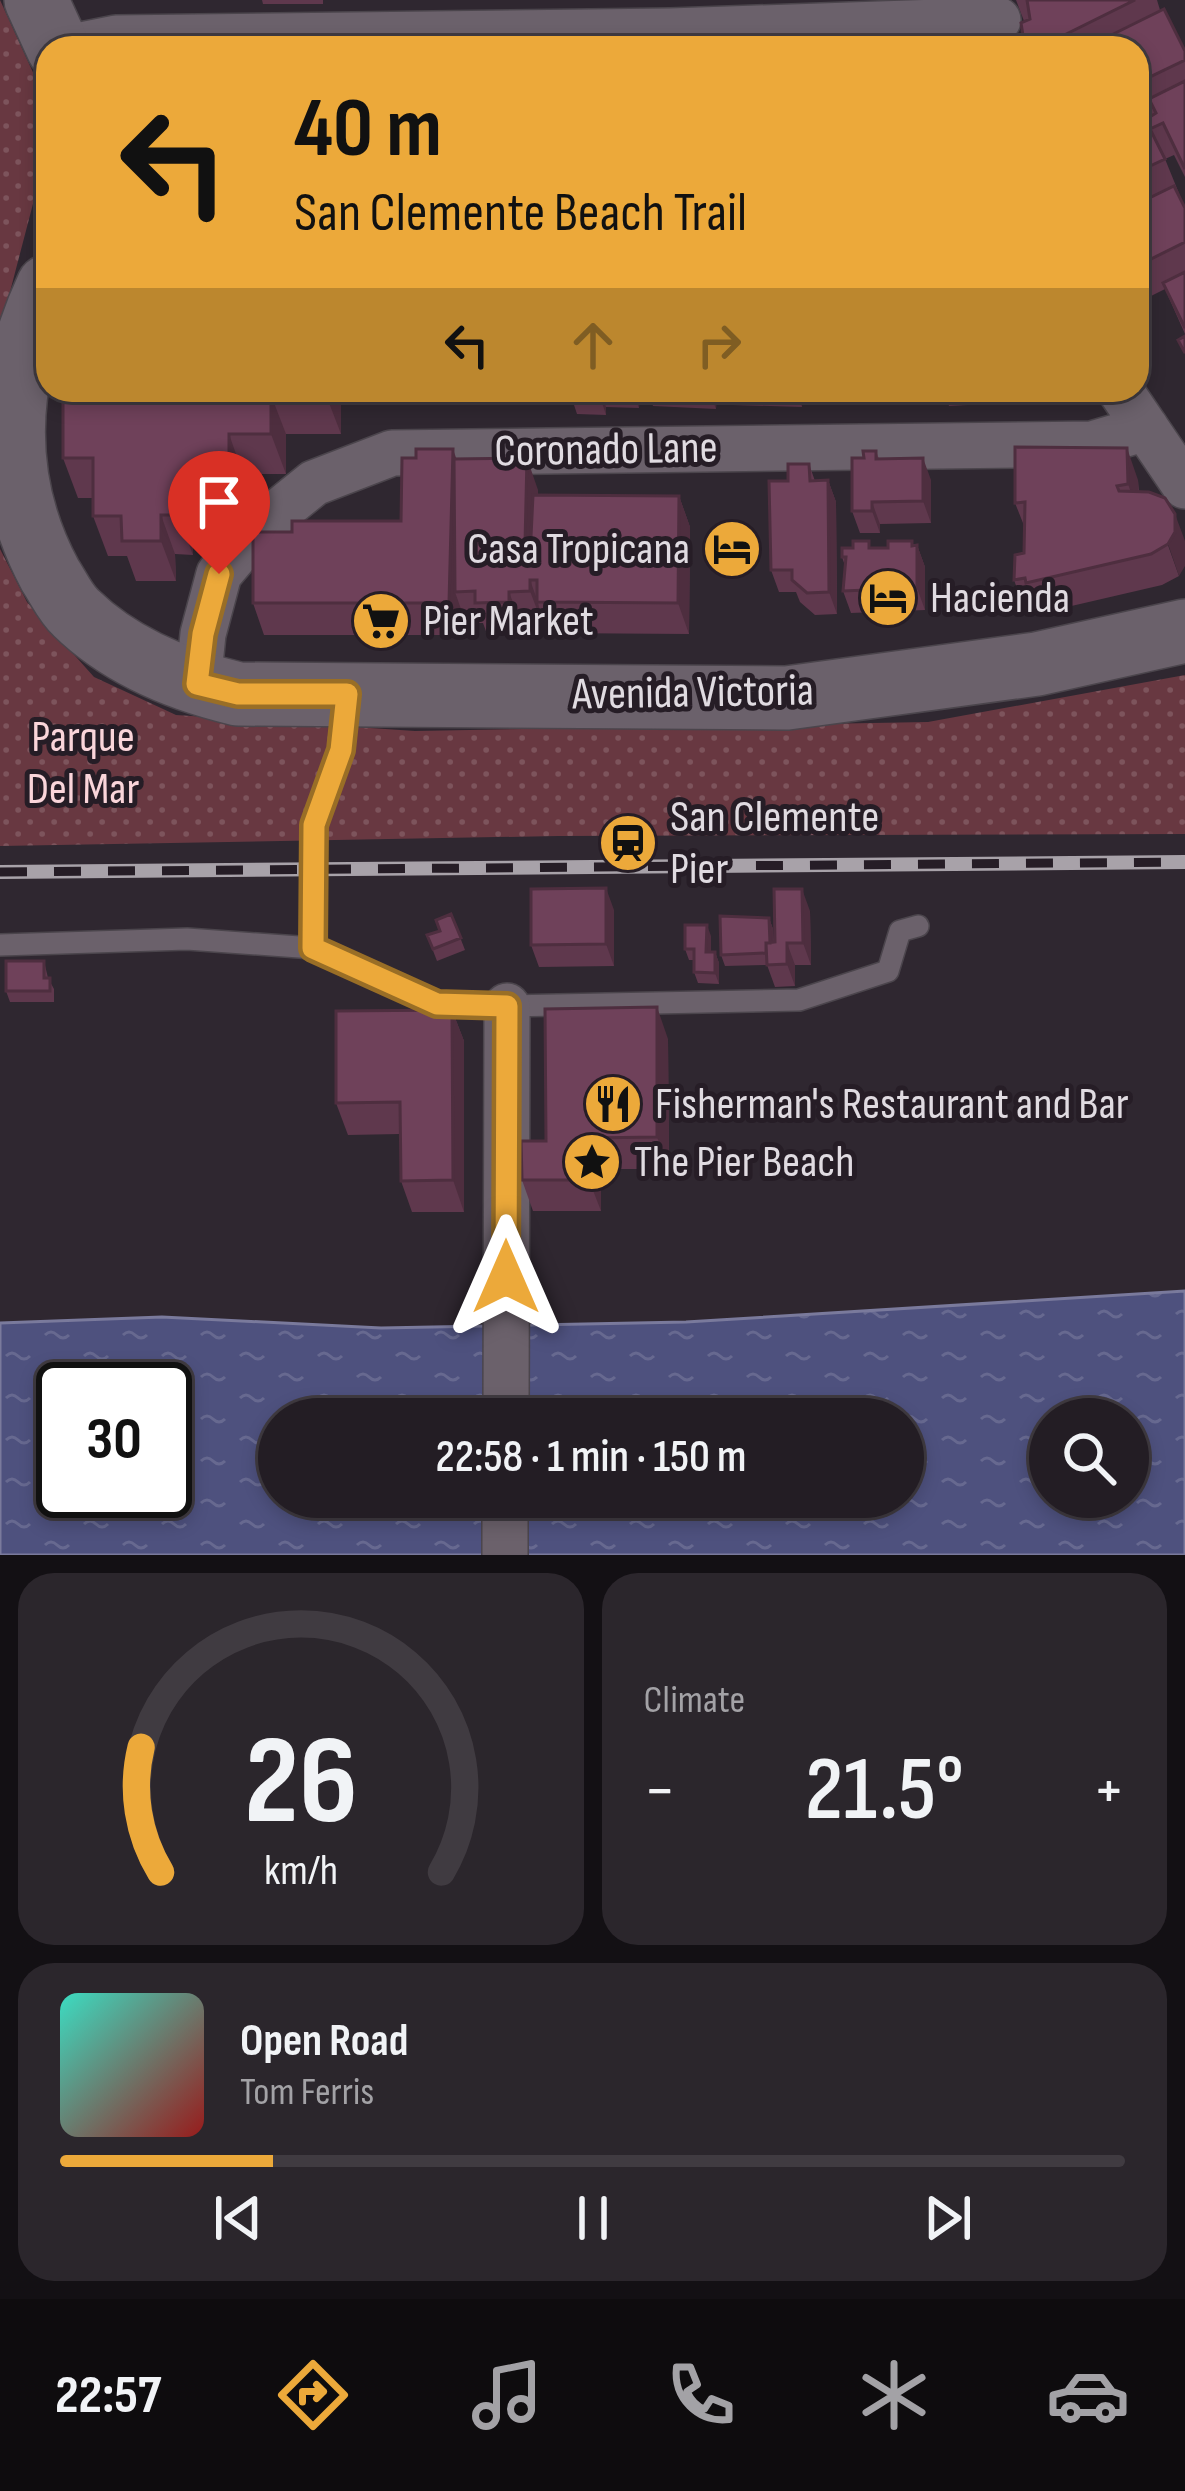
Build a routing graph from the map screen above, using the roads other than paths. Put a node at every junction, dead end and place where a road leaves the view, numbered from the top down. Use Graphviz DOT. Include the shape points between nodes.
graph roads {
  1 [pos="36,0"];
  2 [pos="668,16"];
  3 [pos="999,23"];
  4 [pos="56,36"];
  5 [pos="166,36"];
  6 [pos="36,318"];
  7 [pos="1128,402"];
  8 [pos="1146,428"];
  9 [pos="1185,486"];
  10 [pos="1185,631"];
  11 [pos="197,684"];
  12 [pos="347,694"];
  13 [pos="918,926"];
  14 [pos="0,944"];
  15 [pos="313,948"];
  16 [pos="507,1006"];
  17 [pos="506,1398"];
  18 [pos="506,1518"];
  19 [pos="505,1555"];
  1 -- 4 [label="main road"];
  2 -- 3 [label="street"];
  2 -- 5 [label="street"];
  6 -- 11 [label="main road, Avenida Victoria" via="10,412 13,489 35,550 74,611 136,658"];
  7 -- 8 [label="street"];
  8 -- 9 [label="street"];
  8 -- 11 [label="street, Coronado Lane" via="1092,444 392,453 314,483 257,529 219,574"];
  10 -- 12 [label="main road, Avenida Victoria" via="1037,664 787,698"];
  11 -- 12 [label="main road, Avenida Victoria" via="238,694"];
  12 -- 15 [label="lane" via="341,750 314,825"];
  13 -- 16 [label="lane" via="900,932 888,971 799,1000"];
  14 -- 15 [label="lane" via="187,939"];
  15 -- 16 [label="lane" via="437,1004"];
  16 -- 17 [label="street"];
  18 -- 19 [label="street"];
}
